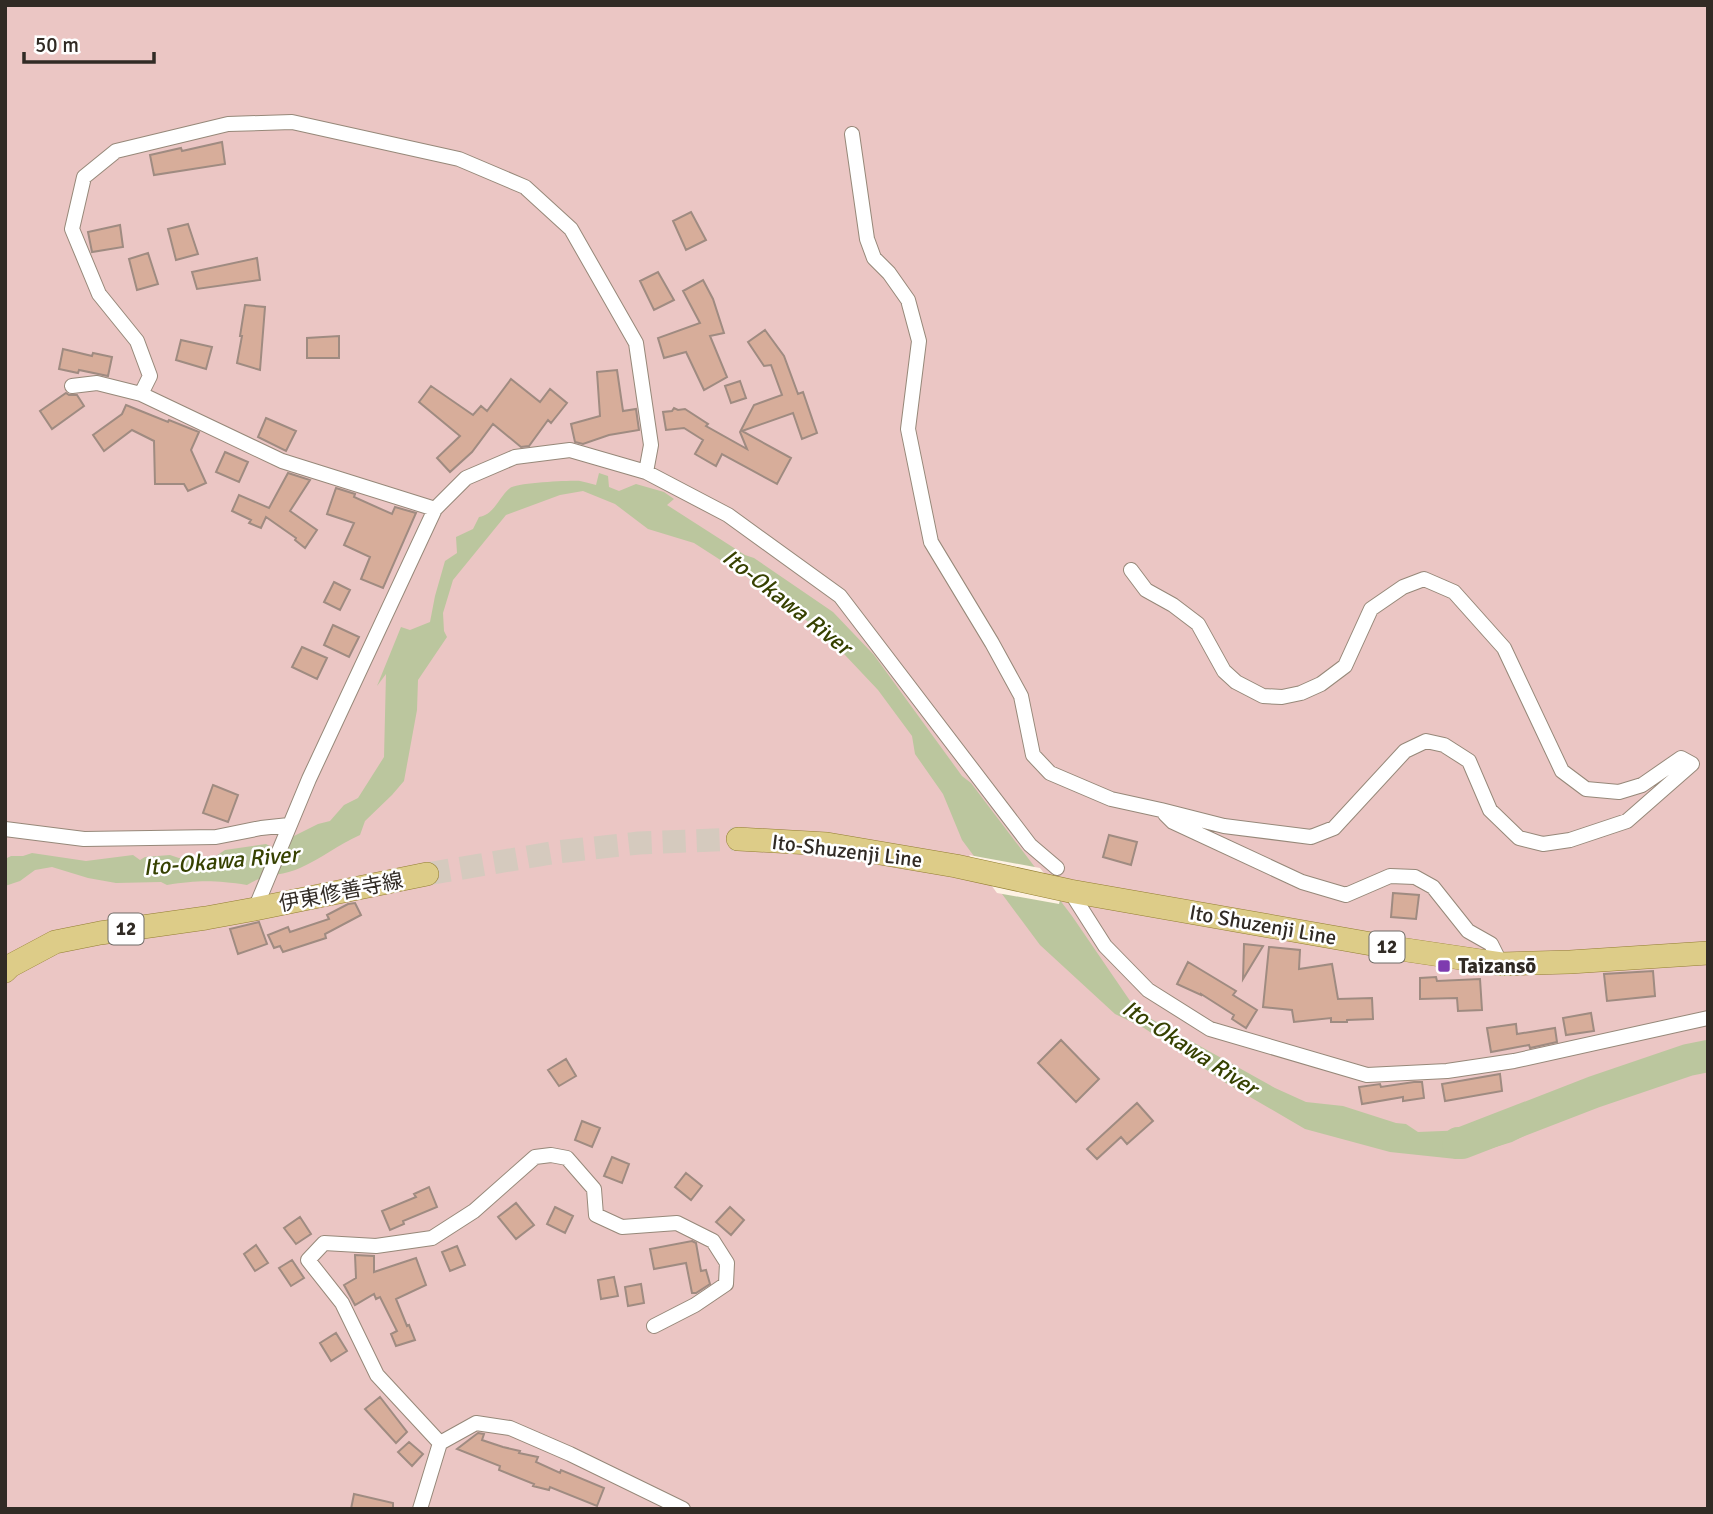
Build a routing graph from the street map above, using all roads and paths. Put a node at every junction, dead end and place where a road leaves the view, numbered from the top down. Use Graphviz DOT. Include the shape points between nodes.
graph roads {
  1 [pos="852,134"];
  2 [pos="72,386"];
  3 [pos="141,394"];
  4 [pos="646,471"];
  5 [pos="435,509"];
  6 [pos="1131,570"];
  7 [pos="1161,810"];
  8 [pos="289,825"];
  9 [pos="5,828"];
  10 [pos="738,839"];
  11 [pos="427,874"];
  12 [pos="1051,877"];
  13 [pos="1070,891"];
  14 [pos="255,909"];
  15 [pos="1708,953"];
  16 [pos="1501,964"];
  17 [pos="5,971"];
  18 [pos="1708,1018"];
  19 [pos="654,1326"];
  20 [pos="440,1443"];
  21 [pos="420,1509"];
  22 [pos="683,1509"];
  1 -- 7 [label="street" via="867,239 874,258 908,300 919,341 908,429 931,542 1021,696 1033,755 1050,773 1111,800"];
  2 -- 3 [label="street" via="97,383"];
  3 -- 4 [label="street" via="150,376 137,341 99,294 72,229 84,177 116,151 228,124 292,121 459,159 524,187 571,229 636,342 651,445"];
  3 -- 5 [label="street" via="282,461"];
  4 -- 5 [label="street" via="570,450 515,457 466,478"];
  4 -- 12 [label="street" via="728,515 841,596"];
  5 -- 8 [label="street"];
  6 -- 7 [label="street" via="1146,590 1198,624 1224,671 1236,682 1263,696 1282,697 1301,694 1345,666 1371,609 1424,579 1454,592 1504,648 1562,771 1586,789 1619,792 1642,785 1681,758 1692,764 1627,821 1543,844 1519,838 1490,810 1469,761 1444,745 1426,741 1405,751 1334,828 1311,837 1224,826"];
  7 -- 16 [label="street" via="1173,822 1302,882 1346,895 1390,876 1415,877 1433,887 1468,931 1491,944"];
  8 -- 9 [label="street" via="216,837 84,839"];
  8 -- 14 [label="street"];
  10 -- 12 [label="main road, Ito-Shuzenji Line / 12" via="827,844"];
  11 -- 14 [label="main road, 伊東修善寺線 / 12"];
  12 -- 13 [label="main road, 12"];
  13 -- 16 [label="main road, Ito Shuzenji Line / 12"];
  13 -- 18 [label="street" via="1105,946 1148,990 1199,1022 1367,1075 1447,1071 1514,1061"];
  14 -- 17 [label="main road, 12" via="55,942"];
  15 -- 16 [label="main road, Ito Shuzenji Line / 12"];
  19 -- 20 [label="street" via="726,1284 727,1263 713,1241 677,1223 622,1227 596,1215 594,1189 566,1158 535,1157 474,1211 432,1238 376,1246 324,1243 309,1260 342,1303 377,1375"];
  20 -- 21 [label="street"];
  20 -- 22 [label="street" via="476,1423 510,1428"];
}
